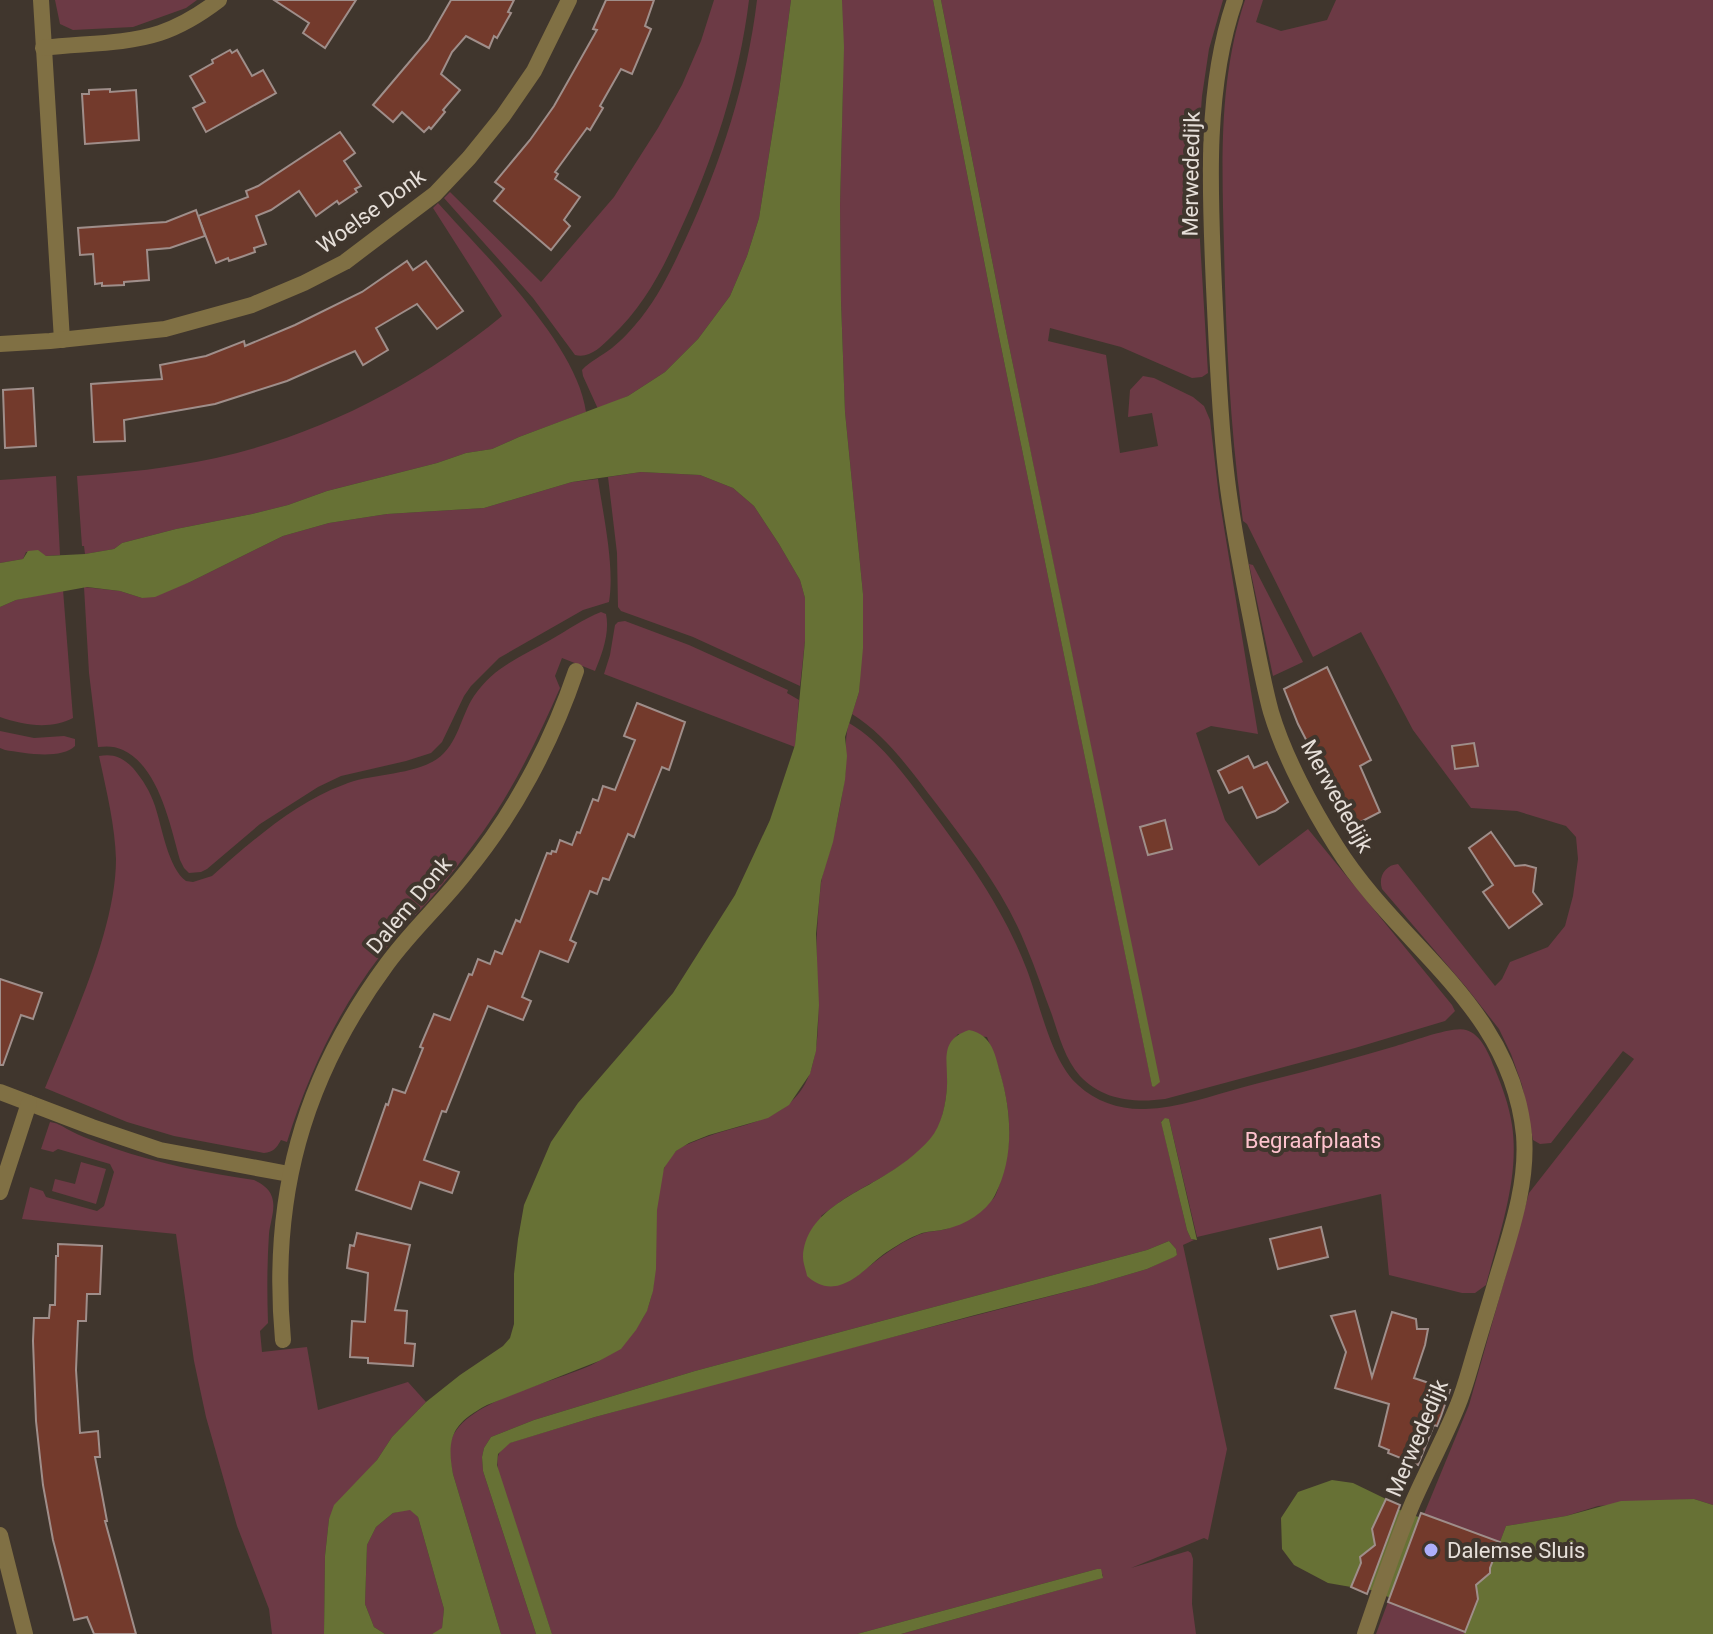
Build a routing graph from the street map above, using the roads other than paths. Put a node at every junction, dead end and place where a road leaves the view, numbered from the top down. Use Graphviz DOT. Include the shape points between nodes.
graph roads {
  1 [pos="41,0"];
  2 [pos="219,0"];
  3 [pos="569,0"];
  4 [pos="1235,0"];
  5 [pos="43,48"];
  6 [pos="62,340"];
  7 [pos="0,344"];
  8 [pos="576,671"];
  9 [pos="0,1092"];
  10 [pos="29,1103"];
  11 [pos="289,1174"];
  12 [pos="0,1192"];
  13 [pos="283,1340"];
  14 [pos="0,1535"];
  15 [pos="25,1634"];
  16 [pos="1365,1634"];
  1 -- 5 [label="street"];
  2 -- 5 [label="street" via="162,32"];
  3 -- 6 [label="street, Woelse Donk" via="534,71 469,158 435,194 345,262 252,305 214,316 165,329"];
  4 -- 16 [label="street, Merwededijk" via="1225,29 1213,123 1220,405 1237,544 1272,713 1301,782 1339,851 1480,1017 1508,1070 1523,1132 1523,1182 1459,1402 1412,1505"];
  5 -- 6 [label="street"];
  6 -- 7 [label="street, Woelse Donk"];
  8 -- 11 [label="street, Dalem Donk" via="547,741 499,825 468,871 389,961 348,1023 307,1113"];
  9 -- 10 [label="street"];
  10 -- 11 [label="street" via="160,1150"];
  10 -- 12 [label="street"];
  11 -- 13 [label="street, Dalem Donk" via="280,1253"];
  14 -- 15 [label="street"];
}
